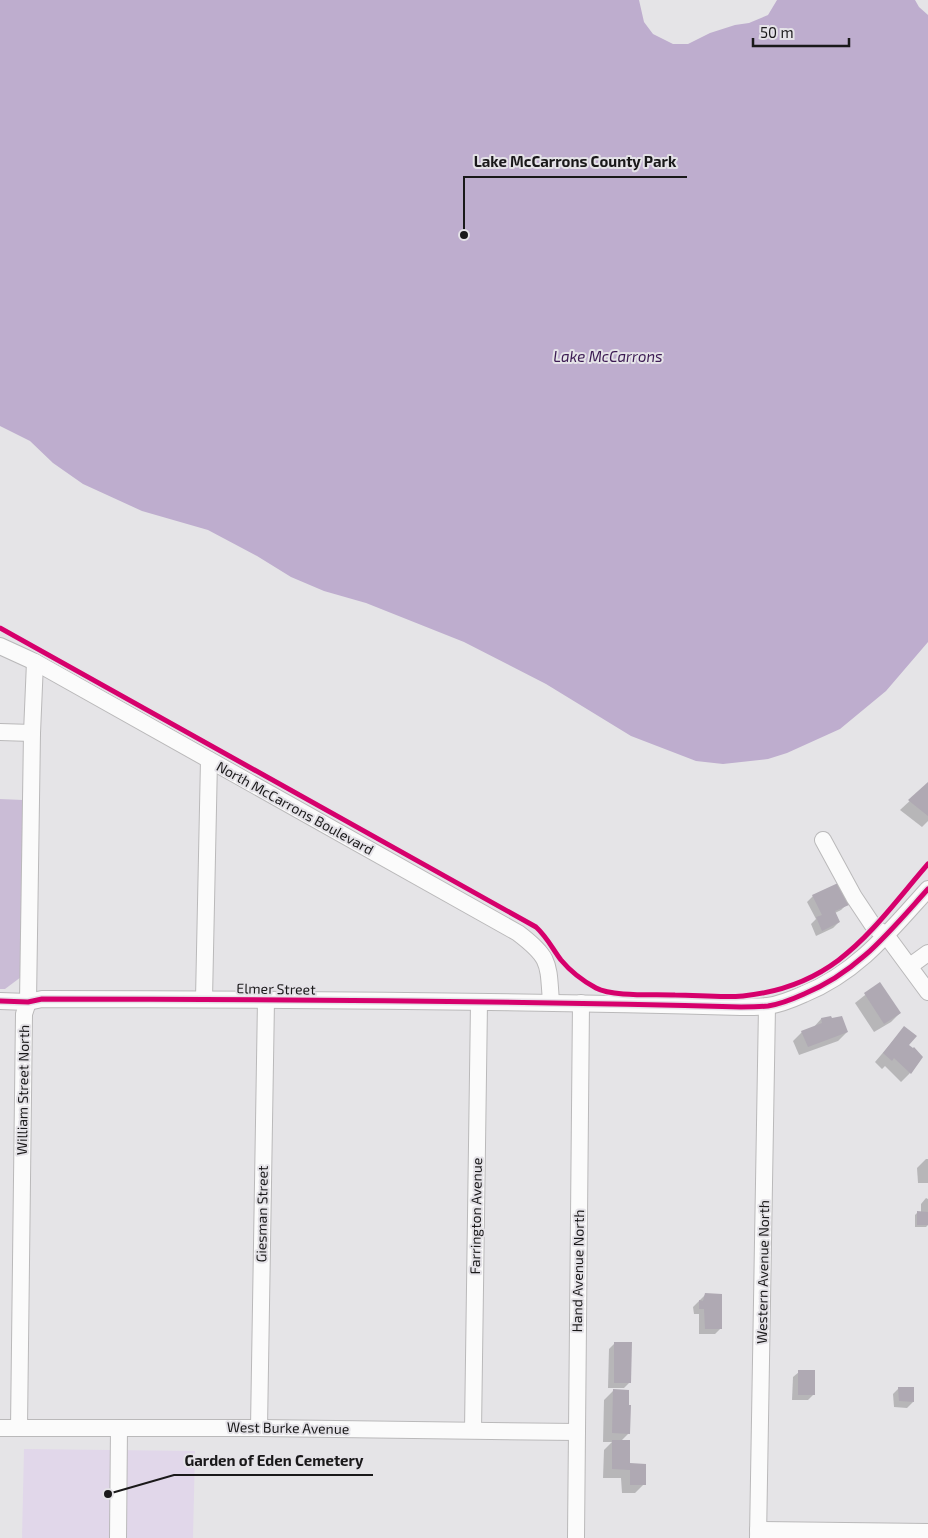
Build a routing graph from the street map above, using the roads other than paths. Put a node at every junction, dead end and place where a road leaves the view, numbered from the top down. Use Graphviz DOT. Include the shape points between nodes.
graph roads {
  1 [pos="0,646"];
  2 [pos="34,662"];
  3 [pos="0,732"];
  4 [pos="32,733"];
  5 [pos="208,760"];
  6 [pos="823,840"];
  7 [pos="928,888"];
  8 [pos="886,935"];
  9 [pos="928,953"];
  10 [pos="910,966"];
  11 [pos="928,992"];
  12 [pos="204,999"];
  13 [pos="266,1000"];
  14 [pos="0,1001"];
  15 [pos="28,1002"];
  16 [pos="478,1002"];
  17 [pos="551,1002"];
  18 [pos="581,1003"];
  19 [pos="767,1006"];
  20 [pos="0,1428"];
  21 [pos="19,1428"];
  22 [pos="119,1428"];
  23 [pos="259,1428"];
  24 [pos="473,1430"];
  25 [pos="577,1432"];
  26 [pos="928,1532"];
  27 [pos="758,1534"];
  28 [pos="118,1538"];
  29 [pos="576,1538"];
  1 -- 2 [label="street, North McCarrons Boulevard"];
  2 -- 4 [label="street, William Street North"];
  2 -- 5 [label="street, North McCarrons Boulevard"];
  3 -- 4 [label="street"];
  4 -- 15 [label="street, William Street North"];
  5 -- 12 [label="street"];
  5 -- 17 [label="street, North McCarrons Boulevard" via="518,933 542,954 548,967"];
  6 -- 8 [label="street" via="854,897 874,927"];
  7 -- 8 [label="street"];
  8 -- 10 [label="street"];
  8 -- 19 [label="street" via="858,962 827,984"];
  9 -- 10 [label="street"];
  10 -- 11 [label="street"];
  12 -- 13 [label="street, Elmer Street"];
  12 -- 15 [label="street, Elmer Street" via="42,999"];
  13 -- 16 [label="street, Elmer Street"];
  13 -- 23 [label="street, Giesman Street"];
  14 -- 15 [label="street, Elmer Street"];
  15 -- 21 [label="street, William Street North" via="24,1014"];
  16 -- 17 [label="street, Elmer Street"];
  16 -- 24 [label="street, Farrington Avenue"];
  17 -- 18 [label="street, Elmer Street"];
  18 -- 19 [label="street"];
  18 -- 25 [label="street, Hand Avenue North"];
  19 -- 27 [label="street, Western Avenue North"];
  20 -- 21 [label="street, West Burke Avenue"];
  21 -- 22 [label="street, West Burke Avenue"];
  22 -- 23 [label="street, West Burke Avenue"];
  22 -- 28 [label="street"];
  23 -- 24 [label="street, West Burke Avenue"];
  24 -- 25 [label="street, West Burke Avenue"];
  25 -- 29 [label="street, Hand Avenue North"];
  26 -- 27 [label="street"];
}
